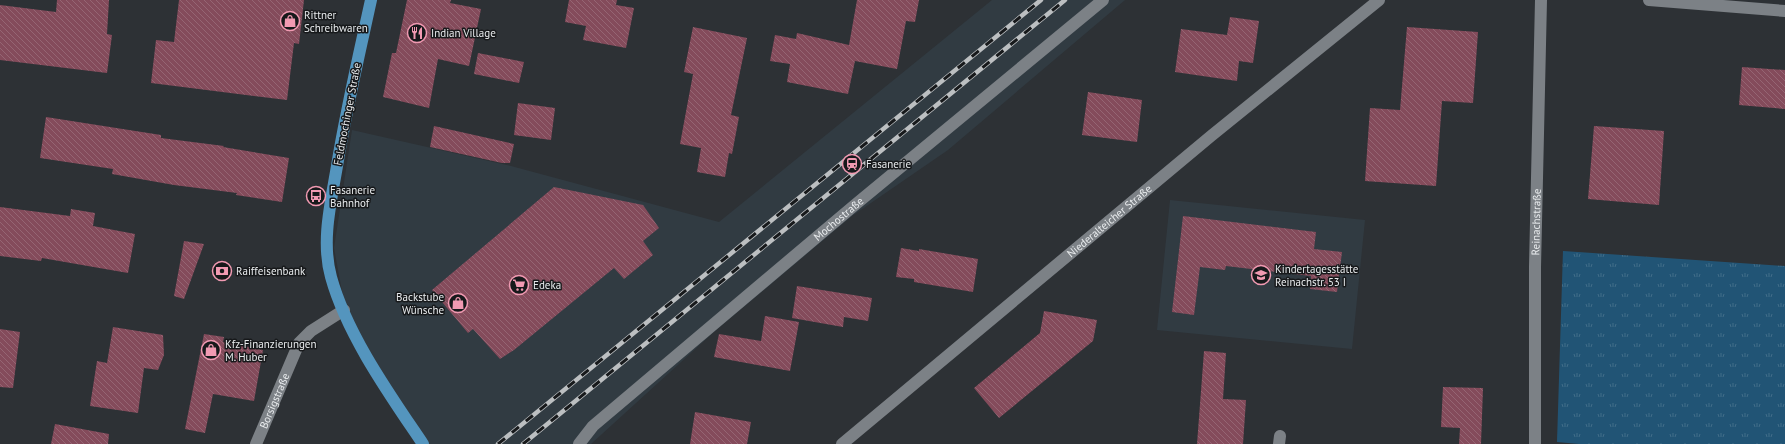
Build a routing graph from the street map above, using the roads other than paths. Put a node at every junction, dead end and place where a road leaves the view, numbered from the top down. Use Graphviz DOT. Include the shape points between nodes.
graph roads {
  1 [pos="371,0"];
  2 [pos="1102,0"];
  3 [pos="1379,0"];
  4 [pos="1541,0"];
  5 [pos="1649,0"];
  6 [pos="1785,11"];
  7 [pos="344,310"];
  8 [pos="256,444"];
  9 [pos="423,444"];
  10 [pos="579,444"];
  11 [pos="842,444"];
  12 [pos="1535,444"];
  1 -- 7 [label="main road, Feldmochinger Straße" via="346,117 327,228 331,277"];
  2 -- 10 [label="street, Mochostraße" via="593,426"];
  3 -- 11 [label="street, Niederalteicher Straße" via="1211,136"];
  4 -- 12 [label="street, Reinachstraße" via="1535,267"];
  5 -- 6 [label="street"];
  7 -- 8 [label="street, Borsigstraße" via="311,331 299,343"];
  7 -- 9 [label="main road, Feldmochinger Straße" via="377,374"];
}
